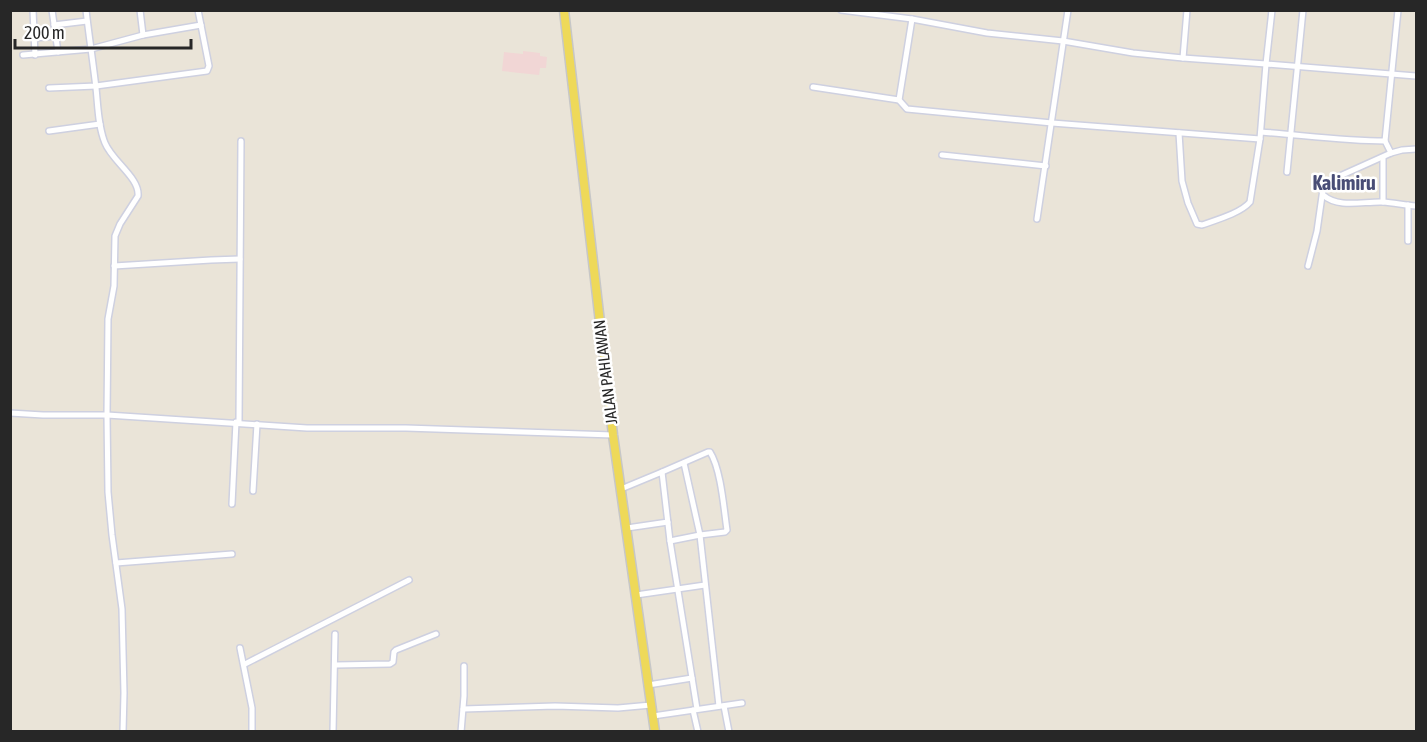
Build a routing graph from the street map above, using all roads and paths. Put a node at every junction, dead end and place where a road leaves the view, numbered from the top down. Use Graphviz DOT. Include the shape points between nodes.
graph roads {
  1 [pos="33,10"];
  2 [pos="52,10"];
  3 [pos="86,10"];
  4 [pos="140,10"];
  5 [pos="198,10"];
  6 [pos="564,10"];
  7 [pos="841,10"];
  8 [pos="1068,10"];
  9 [pos="1187,10"];
  10 [pos="1272,10"];
  11 [pos="1304,10"];
  12 [pos="1398,10"];
  13 [pos="912,19"];
  14 [pos="87,21"];
  15 [pos="54,25"];
  16 [pos="201,25"];
  17 [pos="143,35"];
  18 [pos="56,36"];
  19 [pos="34,38"];
  20 [pos="1063,41"];
  21 [pos="91,49"];
  22 [pos="58,52"];
  23 [pos="35,54"];
  24 [pos="23,55"];
  25 [pos="1183,58"];
  26 [pos="1266,64"];
  27 [pos="1298,66"];
  28 [pos="1393,74"];
  29 [pos="1416,76"];
  30 [pos="96,86"];
  31 [pos="813,87"];
  32 [pos="49,88"];
  33 [pos="899,100"];
  34 [pos="1052,123"];
  35 [pos="100,124"];
  36 [pos="49,131"];
  37 [pos="1179,133"];
  38 [pos="1291,134"];
  39 [pos="1260,135"];
  40 [pos="241,141"];
  41 [pos="1385,141"];
  42 [pos="1416,149"];
  43 [pos="1391,153"];
  44 [pos="942,155"];
  45 [pos="1383,158"];
  46 [pos="1046,166"];
  47 [pos="1287,172"];
  48 [pos="1323,195"];
  49 [pos="1383,202"];
  50 [pos="1408,205"];
  51 [pos="1416,206"];
  52 [pos="1037,219"];
  53 [pos="1408,241"];
  54 [pos="240,259"];
  55 [pos="114,266"];
  56 [pos="1308,266"];
  57 [pos="10,413"];
  58 [pos="106,415"];
  59 [pos="238,423"];
  60 [pos="257,424"];
  61 [pos="613,435"];
  62 [pos="684,463"];
  63 [pos="662,472"];
  64 [pos="621,489"];
  65 [pos="253,491"];
  66 [pos="232,504"];
  67 [pos="668,522"];
  68 [pos="627,528"];
  69 [pos="700,535"];
  70 [pos="670,541"];
  71 [pos="232,554"];
  72 [pos="116,563"];
  73 [pos="409,580"];
  74 [pos="705,585"];
  75 [pos="678,589"];
  76 [pos="636,595"];
  77 [pos="335,634"];
  78 [pos="436,634"];
  79 [pos="240,648"];
  80 [pos="244,664"];
  81 [pos="336,665"];
  82 [pos="464,666"];
  83 [pos="692,678"];
  84 [pos="648,685"];
  85 [pos="742,703"];
  86 [pos="651,705"];
  87 [pos="722,706"];
  88 [pos="463,709"];
  89 [pos="695,709"];
  90 [pos="653,716"];
  91 [pos="123,732"];
  92 [pos="252,732"];
  93 [pos="333,732"];
  94 [pos="461,732"];
  95 [pos="655,732"];
  96 [pos="698,732"];
  97 [pos="729,732"];
  1 -- 19 [label="street"];
  2 -- 15 [label="street"];
  3 -- 14 [label="street"];
  4 -- 17 [label="street"];
  5 -- 16 [label="street"];
  6 -- 61 [label="main road, JALAN PAHLAWAN"];
  7 -- 13 [label="street"];
  8 -- 20 [label="street"];
  9 -- 25 [label="street"];
  10 -- 26 [label="street"];
  11 -- 27 [label="street"];
  12 -- 28 [label="street"];
  13 -- 20 [label="street" via="987,33"];
  13 -- 33 [label="street"];
  14 -- 15 [label="street"];
  14 -- 21 [label="street"];
  15 -- 18 [label="street"];
  16 -- 17 [label="street"];
  16 -- 30 [label="street" via="207,71"];
  17 -- 21 [label="street"];
  18 -- 19 [label="street"];
  18 -- 22 [label="street"];
  19 -- 23 [label="street"];
  20 -- 25 [label="street"];
  20 -- 34 [label="street"];
  21 -- 22 [label="street"];
  21 -- 30 [label="street"];
  22 -- 23 [label="street"];
  23 -- 24 [label="street"];
  25 -- 26 [label="street"];
  26 -- 27 [label="street"];
  26 -- 39 [label="street"];
  27 -- 28 [label="street"];
  27 -- 38 [label="street"];
  28 -- 29 [label="street"];
  28 -- 41 [label="street"];
  30 -- 32 [label="street"];
  30 -- 35 [label="street"];
  31 -- 33 [label="street"];
  33 -- 34 [label="street" via="907,109"];
  34 -- 37 [label="street"];
  34 -- 46 [label="street"];
  35 -- 36 [label="street"];
  35 -- 55 [label="street" via="112,156 135,182 139,193 115,236"];
  37 -- 39 [label="street"];
  37 -- 39 [label="street" via="1182,181 1197,224 1203,225 1248,206"];
  38 -- 39 [label="street"];
  38 -- 41 [label="street"];
  38 -- 47 [label="street"];
  40 -- 54 [label="street"];
  41 -- 43 [label="street"];
  42 -- 43 [label="street"];
  43 -- 45 [label="street"];
  44 -- 46 [label="street"];
  45 -- 48 [label="street" via="1325,184"];
  45 -- 49 [label="street"];
  46 -- 52 [label="street"];
  48 -- 49 [label="street" via="1340,203"];
  48 -- 56 [label="street"];
  49 -- 50 [label="street"];
  50 -- 51 [label="street"];
  50 -- 53 [label="street"];
  54 -- 55 [label="street"];
  54 -- 59 [label="street"];
  55 -- 58 [label="street" via="108,319"];
  57 -- 58 [label="street"];
  58 -- 59 [label="street"];
  58 -- 72 [label="street" via="108,492"];
  59 -- 60 [label="street"];
  59 -- 66 [label="street"];
  60 -- 61 [label="street"];
  60 -- 65 [label="street"];
  61 -- 64 [label="main road, JALAN PAHLAWAN"];
  62 -- 63 [label="street"];
  62 -- 69 [label="street"];
  62 -- 69 [label="street" via="710,452 719,480 727,531"];
  63 -- 64 [label="street"];
  63 -- 67 [label="street"];
  64 -- 68 [label="main road, JALAN PAHLAWAN"];
  67 -- 68 [label="street"];
  67 -- 70 [label="street"];
  68 -- 76 [label="main road, JALAN PAHLAWAN"];
  69 -- 70 [label="street"];
  69 -- 74 [label="street"];
  70 -- 75 [label="street"];
  71 -- 72 [label="street"];
  72 -- 91 [label="street" via="122,609"];
  73 -- 80 [label="street"];
  74 -- 75 [label="street"];
  74 -- 87 [label="street"];
  75 -- 76 [label="street"];
  75 -- 83 [label="street"];
  76 -- 84 [label="main road, JALAN PAHLAWAN"];
  77 -- 81 [label="street"];
  78 -- 81 [label="street" via="396,650 390,664"];
  79 -- 80 [label="street"];
  80 -- 92 [label="street"];
  81 -- 93 [label="street"];
  82 -- 88 [label="street"];
  83 -- 84 [label="street"];
  83 -- 89 [label="street"];
  84 -- 86 [label="main road, JALAN PAHLAWAN"];
  85 -- 87 [label="street"];
  86 -- 88 [label="street"];
  86 -- 90 [label="main road, JALAN PAHLAWAN"];
  87 -- 89 [label="street"];
  87 -- 97 [label="street"];
  88 -- 94 [label="street"];
  89 -- 90 [label="street"];
  89 -- 96 [label="street"];
  90 -- 95 [label="main road, JALAN PAHLAWAN"];
}
